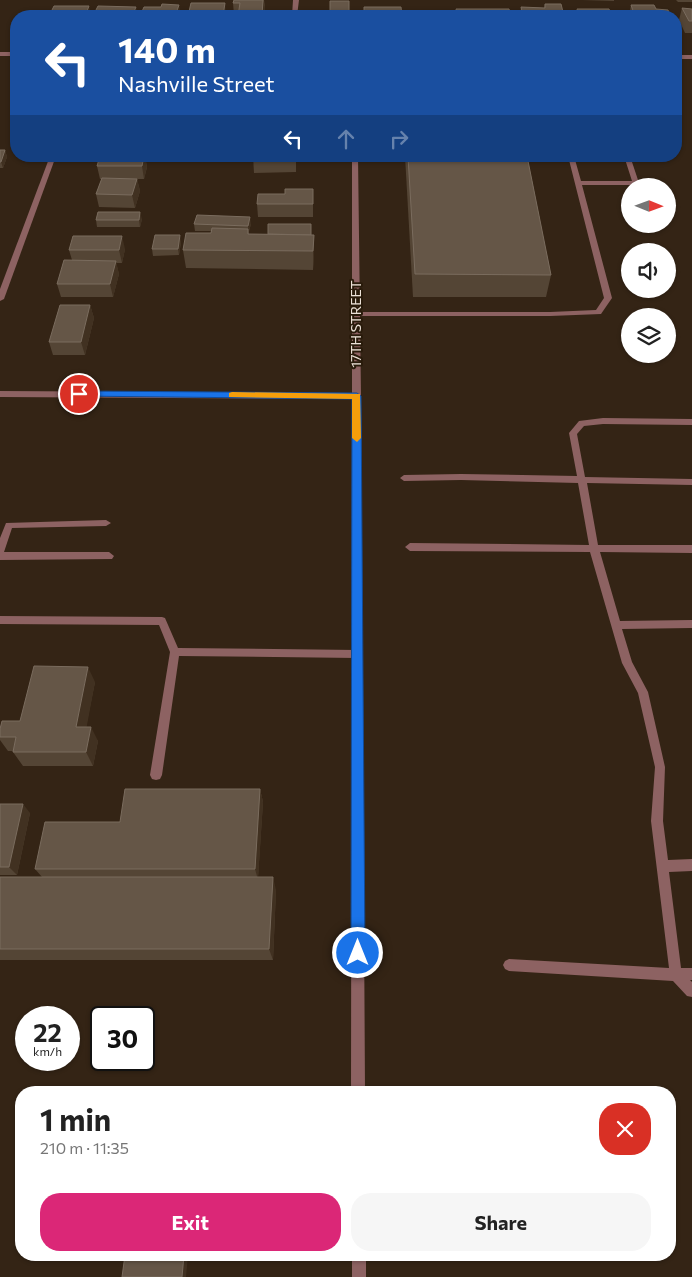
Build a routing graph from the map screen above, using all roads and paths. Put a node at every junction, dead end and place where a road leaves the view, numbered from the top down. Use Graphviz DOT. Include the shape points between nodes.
graph roads {
  1 [pos="51,162"];
  2 [pos="355,162"];
  3 [pos="573,162"];
  4 [pos="629,162"];
  5 [pos="578,183"];
  6 [pos="0,299"];
  7 [pos="356,314"];
  8 [pos="0,394"];
  9 [pos="357,396"];
  10 [pos="692,422"];
  11 [pos="404,478"];
  12 [pos="582,480"];
  13 [pos="692,482"];
  14 [pos="106,524"];
  15 [pos="410,547"];
  16 [pos="594,548"];
  17 [pos="692,549"];
  18 [pos="0,552"];
  19 [pos="0,556"];
  20 [pos="109,556"];
  21 [pos="0,620"];
  22 [pos="692,624"];
  23 [pos="617,625"];
  24 [pos="176,652"];
  25 [pos="357,654"];
  26 [pos="156,775"];
  27 [pos="692,865"];
  28 [pos="663,866"];
  29 [pos="509,965"];
  30 [pos="692,974"];
  31 [pos="676,975"];
  32 [pos="692,991"];
  33 [pos="358,1086"];
  34 [pos="359,1261"];
  35 [pos="359,1277"];
  1 -- 6 [label="street"];
  2 -- 7 [label="street, 17TH STREET"];
  3 -- 5 [label="street"];
  4 -- 5 [label="street" via="636,183"];
  5 -- 7 [label="street" via="608,298 598,312"];
  7 -- 9 [label="street, 17TH STREET"];
  8 -- 9 [label="street"];
  9 -- 25 [label="street, 17TH STREET"];
  10 -- 12 [label="street" via="604,420 582,423 573,433"];
  11 -- 12 [label="street"];
  12 -- 13 [label="street"];
  12 -- 16 [label="street"];
  14 -- 18 [label="street" via="9,525"];
  15 -- 16 [label="street"];
  16 -- 17 [label="street"];
  16 -- 23 [label="street"];
  19 -- 20 [label="street"];
  21 -- 24 [label="street" via="162,621"];
  22 -- 23 [label="street"];
  23 -- 28 [label="street" via="628,663 643,692 660,767 657,821"];
  24 -- 25 [label="street"];
  24 -- 26 [label="street"];
  25 -- 33 [label="street, 17TH STREET"];
  27 -- 28 [label="street"];
  28 -- 31 [label="street"];
  29 -- 31 [label="street"];
  30 -- 31 [label="street"];
  31 -- 32 [label="street"];
  34 -- 35 [label="street"];
}
